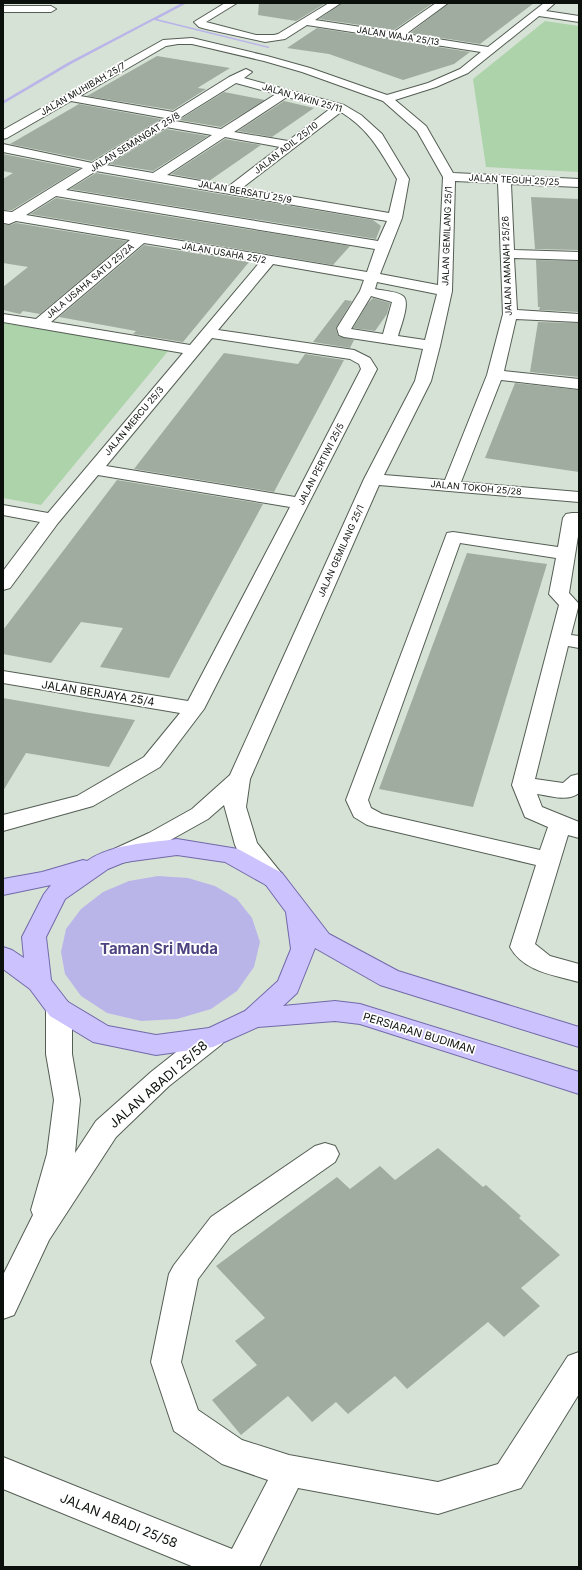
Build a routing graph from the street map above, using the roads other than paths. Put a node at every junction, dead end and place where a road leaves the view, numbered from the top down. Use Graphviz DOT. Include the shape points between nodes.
graph roads {
  1 [pos="232,3"];
  2 [pos="443,3"];
  3 [pos="316,5"];
  4 [pos="333,5"];
  5 [pos="541,7"];
  6 [pos="3,9"];
  7 [pos="51,9"];
  8 [pos="579,19"];
  9 [pos="305,22"];
  10 [pos="396,36"];
  11 [pos="163,43"];
  12 [pos="490,50"];
  13 [pos="267,59"];
  14 [pos="233,79"];
  15 [pos="286,92"];
  16 [pos="68,97"];
  17 [pos="387,99"];
  18 [pos="340,107"];
  19 [pos="175,116"];
  20 [pos="164,123"];
  21 [pos="223,134"];
  22 [pos="3,135"];
  23 [pos="290,145"];
  24 [pos="3,148"];
  25 [pos="95,167"];
  26 [pos="156,177"];
  27 [pos="449,177"];
  28 [pos="504,179"];
  29 [pos="579,183"];
  30 [pos="232,190"];
  31 [pos="55,192"];
  32 [pos="9,216"];
  33 [pos="395,218"];
  34 [pos="219,219"];
  35 [pos="3,224"];
  36 [pos="208,228"];
  37 [pos="197,237"];
  38 [pos="140,238"];
  39 [pos="186,246"];
  40 [pos="383,246"];
  41 [pos="507,254"];
  42 [pos="579,256"];
  43 [pos="269,260"];
  44 [pos="370,284"];
  45 [pos="445,291"];
  46 [pos="510,314"];
  47 [pos="3,318"];
  48 [pos="579,318"];
  49 [pos="39,324"];
  50 [pos="207,333"];
  51 [pos="389,340"];
  52 [pos="432,346"];
  53 [pos="193,350"];
  54 [pos="495,375"];
  55 [pos="579,384"];
  56 [pos="94,470"];
  57 [pos="373,479"];
  58 [pos="450,486"];
  59 [pos="579,497"];
  60 [pos="301,504"];
  61 [pos="3,510"];
  62 [pos="579,518"];
  63 [pos="52,519"];
  64 [pos="565,554"];
  65 [pos="3,584"];
  66 [pos="574,605"];
  67 [pos="570,640"];
  68 [pos="3,677"];
  69 [pos="194,709"];
  70 [pos="239,778"];
  71 [pos="579,781"];
  72 [pos="523,785"];
  73 [pos="3,823"];
  74 [pos="569,827"];
  75 [pos="111,859"];
  76 [pos="549,860"];
  77 [pos="274,879"];
  78 [pos="3,888"];
  79 [pos="298,912"];
  80 [pos="3,956"];
  81 [pos="579,973"];
  82 [pos="39,982"];
  83 [pos="59,1010"];
  84 [pos="254,1018"];
  85 [pos="213,1037"];
  86 [pos="579,1037"];
  87 [pos="579,1083"];
  88 [pos="325,1154"];
  89 [pos="38,1232"];
  90 [pos="5,1298"];
  91 [pos="579,1366"];
  92 [pos="289,1471"];
  93 [pos="3,1473"];
  94 [pos="236,1567"];
  95 [pos="241,1567"];
  1 -- 9 [label="street" via="199,22 209,27 263,39 281,37"];
  2 -- 10 [label="street"];
  3 -- 4 [label="street"];
  4 -- 9 [label="street"];
  5 -- 8 [label="street"];
  5 -- 12 [label="street"];
  6 -- 7 [label="street"];
  9 -- 10 [label="street, JALAN WAJA 25/13"];
  10 -- 12 [label="street, JALAN WAJA 25/13"];
  11 -- 13 [label="street, JALAN GEMILANG 25/1" via="192,41"];
  11 -- 16 [label="street, JALAN MUHIBAH 25/7"];
  12 -- 17 [label="street" via="464,71 432,85"];
  13 -- 14 [label="street, JALAN SEMANGAT 25/8"];
  13 -- 17 [label="street, JALAN GEMILANG 25/1"];
  14 -- 15 [label="street, JALAN YAKIN 25/11"];
  14 -- 19 [label="street, JALAN SEMANGAT 25/8"];
  15 -- 18 [label="street, JALAN YAKIN 25/11"];
  15 -- 21 [label="street"];
  16 -- 19 [label="street"];
  16 -- 22 [label="street, JALAN MUHIBAH 25/7"];
  17 -- 27 [label="street, JALAN GEMILANG 25/1" via="422,129"];
  18 -- 23 [label="street, JALAN ADIL 25/10"];
  18 -- 33 [label="street, JALAN YAKIN 25/11" via="357,117 378,137 403,179"];
  19 -- 20 [label="street, JALAN SEMANGAT 25/8"];
  20 -- 21 [label="street"];
  20 -- 25 [label="street, JALAN SEMANGAT 25/8"];
  21 -- 23 [label="street"];
  21 -- 26 [label="street"];
  23 -- 30 [label="street, JALAN ADIL 25/10"];
  24 -- 25 [label="street, JALAN BERSATU 25/9"];
  25 -- 26 [label="street, JALAN BERSATU 25/9"];
  25 -- 31 [label="street, JALAN SEMANGAT 25/8"];
  26 -- 30 [label="street, JALAN BERSATU 25/9"];
  27 -- 28 [label="street, JALAN TEGUH 25/25"];
  27 -- 45 [label="street, JALAN GEMILANG 25/1"];
  28 -- 29 [label="street, JALAN TEGUH 25/25"];
  28 -- 41 [label="street, JALAN AMANAH 25/26"];
  30 -- 33 [label="street, JALAN BERSATU 25/9"];
  31 -- 32 [label="street, JALAN SEMANGAT 25/8"];
  31 -- 34 [label="street"];
  32 -- 35 [label="street, JALAN SEMANGAT 25/8"];
  32 -- 38 [label="street, JALAN USAHA 25/2"];
  33 -- 40 [label="street, JALAN YAKIN 25/11"];
  34 -- 36 [label="street"];
  34 -- 40 [label="street"];
  37 -- 39 [label="street"];
  38 -- 39 [label="street, JALAN USAHA 25/2"];
  38 -- 49 [label="street, JALA USAHA SATU 25/2A"];
  39 -- 43 [label="street, JALAN USAHA 25/2"];
  40 -- 44 [label="street, JALAN YAKIN 25/11"];
  41 -- 42 [label="street"];
  41 -- 46 [label="street, JALAN AMANAH 25/26"];
  43 -- 44 [label="street, JALAN USAHA 25/2"];
  43 -- 50 [label="street, JALAN MERCU 25/3"];
  44 -- 45 [label="street, JALAN USAHA 25/2"];
  44 -- 51 [label="street" via="399,300"];
  44 -- 51 [label="street, JALAN YAKIN 25/11" via="344,332"];
  45 -- 52 [label="street, JALAN GEMILANG 25/1"];
  46 -- 48 [label="street"];
  46 -- 54 [label="street, JALAN AMANAH 25/26"];
  47 -- 49 [label="street"];
  49 -- 53 [label="street"];
  50 -- 53 [label="street, JALAN MERCU 25/3"];
  50 -- 60 [label="street, JALAN PERTIWI 25/5" via="354,355 364,361 369,369"];
  51 -- 52 [label="street"];
  52 -- 57 [label="street, JALAN GEMILANG 25/1" via="423,381"];
  53 -- 56 [label="street, JALAN MERCU 25/3"];
  54 -- 55 [label="street"];
  54 -- 58 [label="street, JALAN AMANAH 25/26"];
  56 -- 60 [label="street"];
  56 -- 63 [label="street, JALAN MERCU 25/3"];
  57 -- 58 [label="street, JALAN TOKOH 25/28"];
  57 -- 70 [label="street, JALAN GEMILANG 25/1"];
  58 -- 59 [label="street, JALAN TOKOH 25/28"];
  60 -- 69 [label="street, JALAN PERTIWI 25/5"];
  61 -- 63 [label="street"];
  62 -- 64 [label="street" via="572,518"];
  63 -- 65 [label="street, JALAN MERCU 25/3"];
  64 -- 66 [label="street" via="558,594"];
  64 -- 76 [label="street" via="453,537 357,800 362,812 375,820"];
  66 -- 67 [label="street"];
  67 -- 72 [label="street"];
  68 -- 69 [label="street, JALAN BERJAYA 25/4"];
  69 -- 73 [label="street, JALAN PERTIWI 25/5" via="152,762 85,801"];
  70 -- 75 [label="street, JALAN GEMILANG 25/1" via="200,814 157,838"];
  70 -- 77 [label="street, JALAN GEMILANG 25/1" via="235,807 246,845"];
  71 -- 72 [label="street" via="567,792"];
  72 -- 74 [label="street" via="533,812"];
  74 -- 76 [label="street"];
  75 -- 77 [label="main road" via="177,847 230,855"];
  75 -- 78 [label="main road" via="42,880"];
  75 -- 82 [label="main road" via="56,894 34,936"];
  76 -- 81 [label="street" via="522,947 542,963"];
  77 -- 79 [label="main road"];
  79 -- 84 [label="main road" via="303,949 288,986"];
  79 -- 86 [label="main road" via="320,940 389,978"];
  80 -- 82 [label="main road"];
  82 -- 83 [label="main road"];
  83 -- 85 [label="main road" via="102,1035 156,1045"];
  83 -- 89 [label="street, JALAN ABADI 25/58" via="59,1054 67,1100 61,1154"];
  84 -- 85 [label="main road"];
  84 -- 87 [label="main road, PERSIARAN BUDIMAN" via="335,1011 360,1014"];
  85 -- 89 [label="street, JALAN ABADI 25/58" via="160,1079 106,1128"];
  88 -- 92 [label="street" via="221,1226 184,1274 166,1362 185,1420 233,1453"];
  89 -- 90 [label="street, JALAN ABADI 25/58"];
  91 -- 92 [label="street" via="509,1477 438,1498"];
  92 -- 95 [label="street"];
  93 -- 94 [label="street, JALAN ABADI 25/58"];
}
